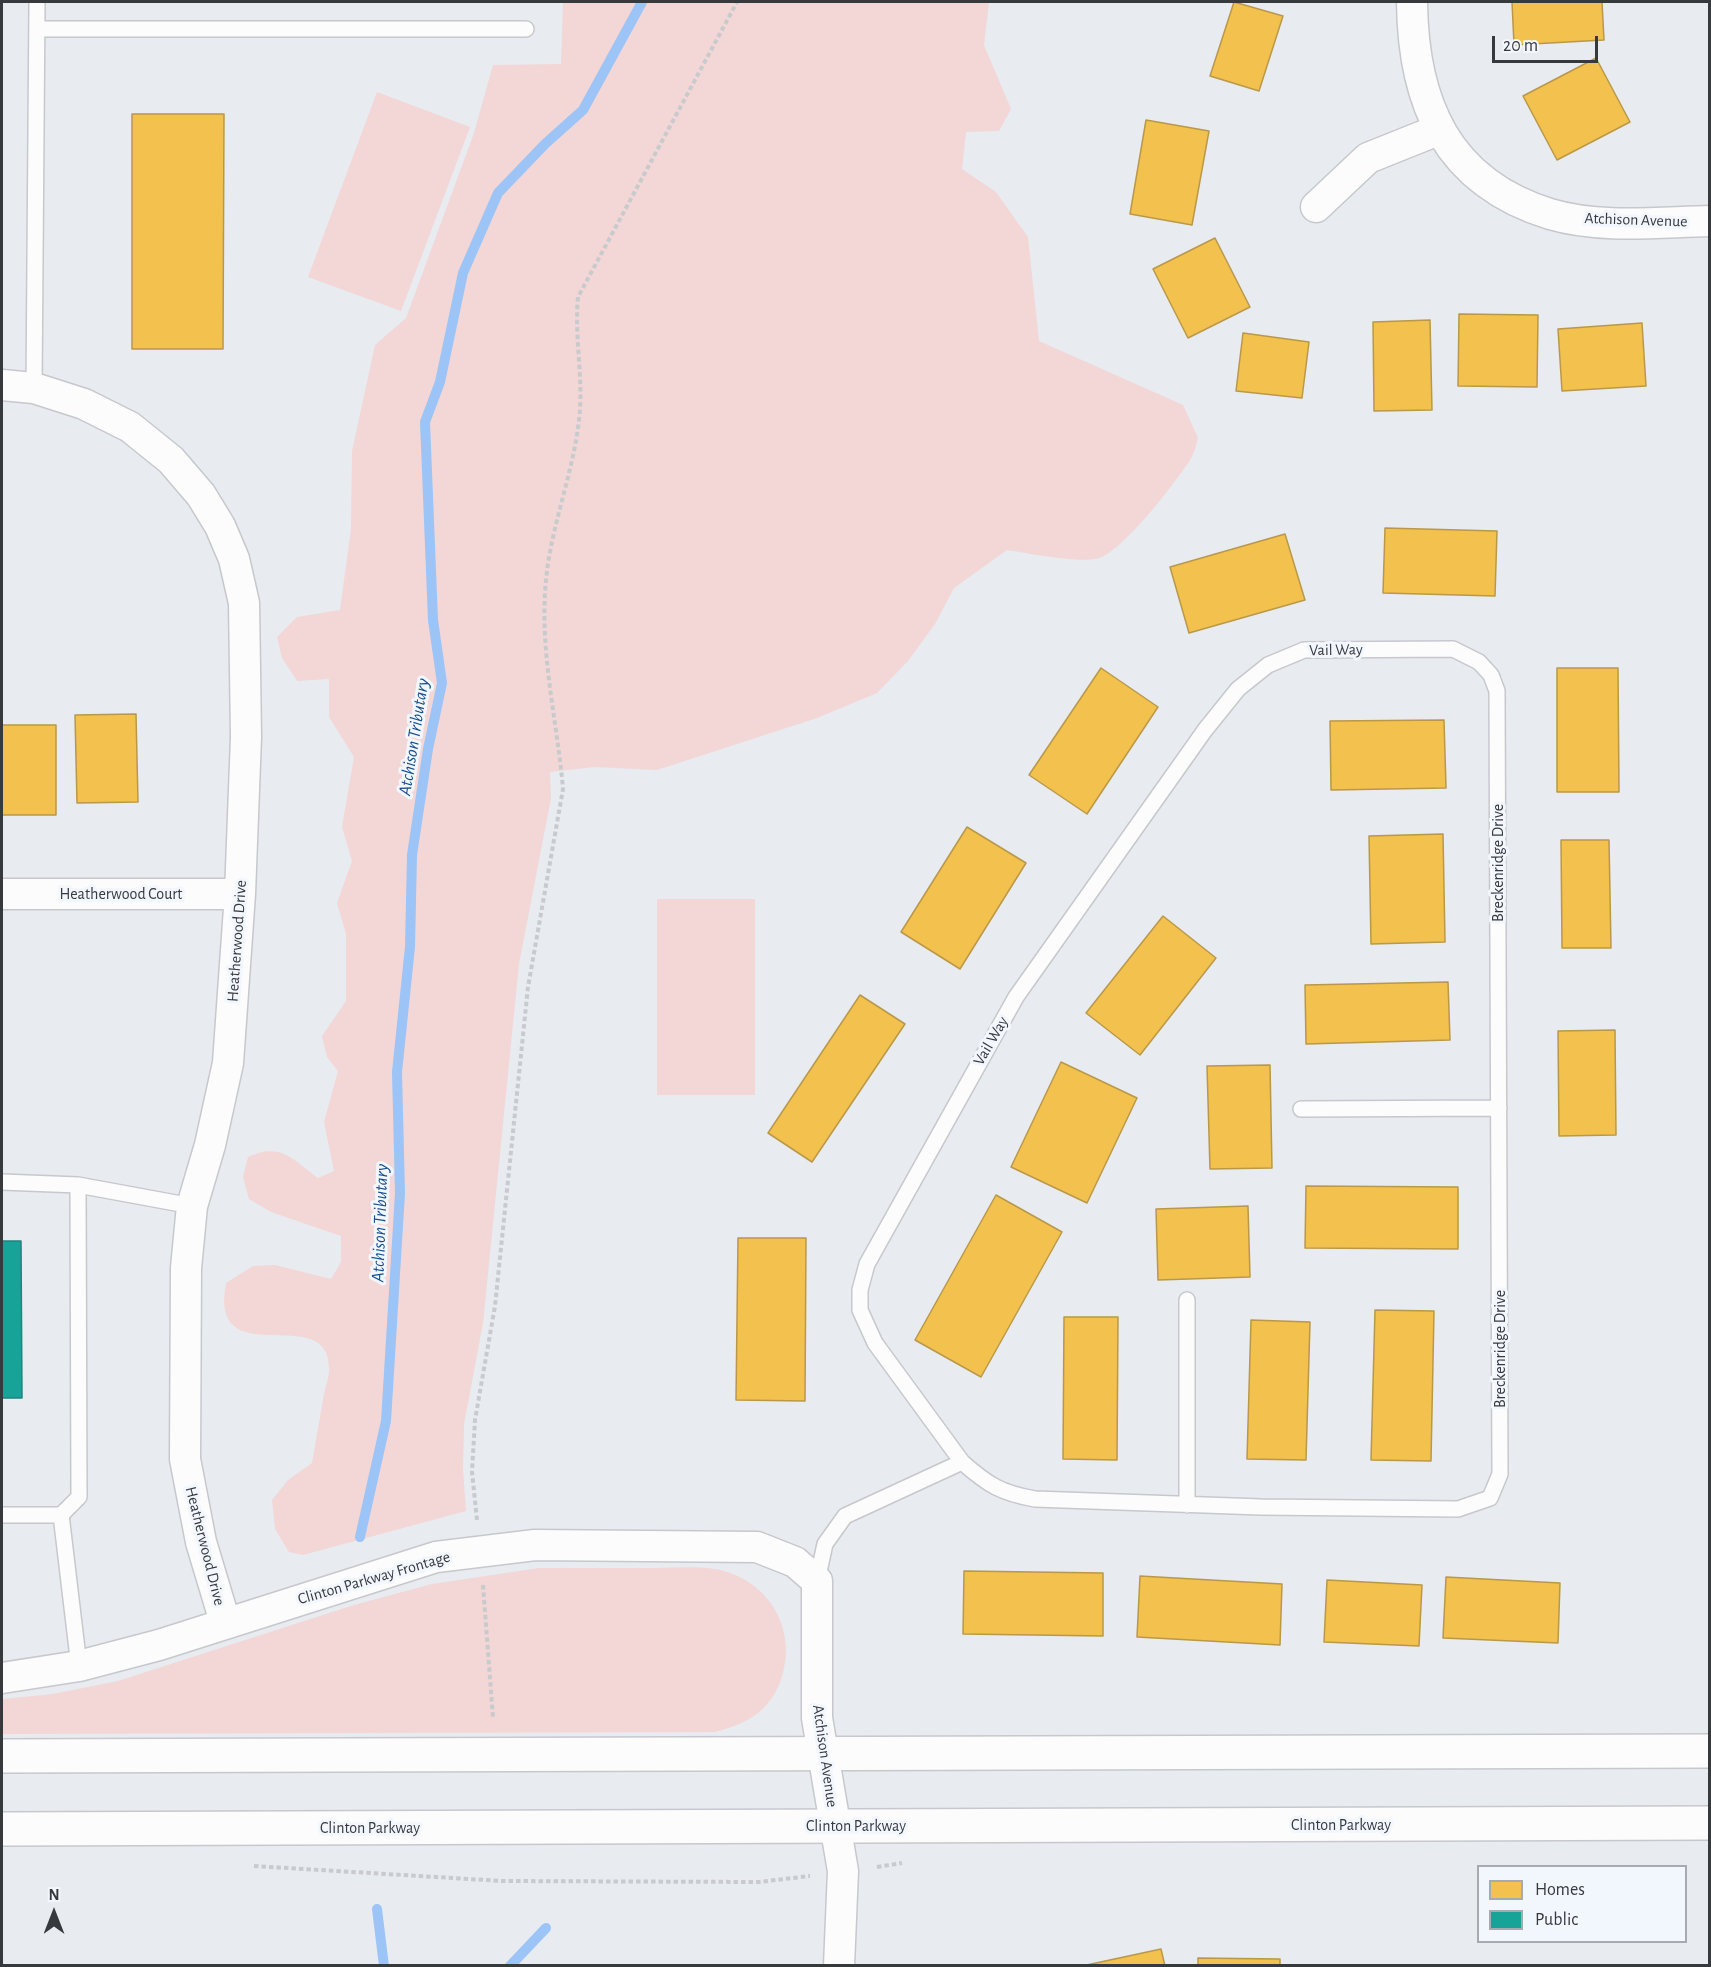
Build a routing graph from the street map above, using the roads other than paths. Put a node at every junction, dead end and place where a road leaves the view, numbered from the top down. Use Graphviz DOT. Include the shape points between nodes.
graph roads {
  1 [pos="37,2"];
  2 [pos="1412,2"];
  3 [pos="37,28"];
  4 [pos="526,28"];
  5 [pos="1438,130"];
  6 [pos="1316,207"];
  7 [pos="1710,221"];
  8 [pos="2,385"];
  9 [pos="34,388"];
  10 [pos="1479,662"];
  11 [pos="2,894"];
  12 [pos="240,894"];
  13 [pos="1499,1108"];
  14 [pos="1301,1109"];
  15 [pos="2,1182"];
  16 [pos="78,1185"];
  17 [pos="192,1206"];
  18 [pos="1187,1300"];
  19 [pos="962,1462"];
  20 [pos="1187,1505"];
  21 [pos="2,1515"];
  22 [pos="62,1515"];
  23 [pos="818,1581"];
  24 [pos="225,1622"];
  25 [pos="80,1666"];
  26 [pos="2,1678"];
  27 [pos="1710,1751"];
  28 [pos="822,1752"];
  29 [pos="2,1756"];
  30 [pos="1710,1823"];
  31 [pos="835,1827"];
  32 [pos="2,1829"];
  33 [pos="839,1965"];
  1 -- 3 [label="lane"];
  2 -- 5 [label="street, Atchison Avenue" via="1421,84"];
  3 -- 4 [label="lane"];
  3 -- 9 [label="lane"];
  5 -- 6 [label="street" via="1368,159"];
  5 -- 7 [label="street, Atchison Avenue" via="1479,176 1510,197 1551,214 1604,222"];
  8 -- 9 [label="street, Heatherwood Drive"];
  9 -- 12 [label="street, Heatherwood Drive" via="84,404 130,427 171,460 201,495 234,559 244,603 246,657"];
  10 -- 13 [label="lane, Breckenridge Drive" via="1491,675 1497,691"];
  10 -- 19 [label="lane, Vail Way" via="1453,649 1304,650 1268,665 1238,690 1205,730 1016,997 867,1264 860,1290 860,1310 875,1343"];
  11 -- 12 [label="street, Heatherwood Court"];
  12 -- 17 [label="street, Heatherwood Drive" via="228,1063"];
  13 -- 14 [label="lane"];
  13 -- 20 [label="lane, Breckenridge Drive" via="1500,1474 1490,1498 1458,1509"];
  15 -- 16 [label="lane"];
  16 -- 17 [label="lane"];
  16 -- 22 [label="lane" via="79,1497"];
  17 -- 24 [label="street, Heatherwood Drive" via="186,1268 185,1458 201,1542"];
  18 -- 20 [label="lane"];
  19 -- 20 [label="lane, Breckenridge Drive" via="984,1482 1004,1493 1035,1499"];
  19 -- 23 [label="lane" via="845,1516 825,1544"];
  21 -- 22 [label="lane"];
  22 -- 25 [label="lane"];
  23 -- 24 [label="street, Clinton Parkway Frontage" via="795,1562 757,1547 535,1545 436,1557"];
  23 -- 28 [label="street, Atchison Avenue" via="817,1718"];
  24 -- 25 [label="street, Clinton Parkway Frontage"];
  25 -- 26 [label="street, Clinton Parkway Frontage"];
  27 -- 28 [label="main road"];
  28 -- 29 [label="main road"];
  28 -- 31 [label="street, Atchison Avenue"];
  30 -- 31 [label="main road, Clinton Parkway"];
  31 -- 32 [label="main road, Clinton Parkway"];
  31 -- 33 [label="street, Atchison Avenue" via="843,1871"];
}
